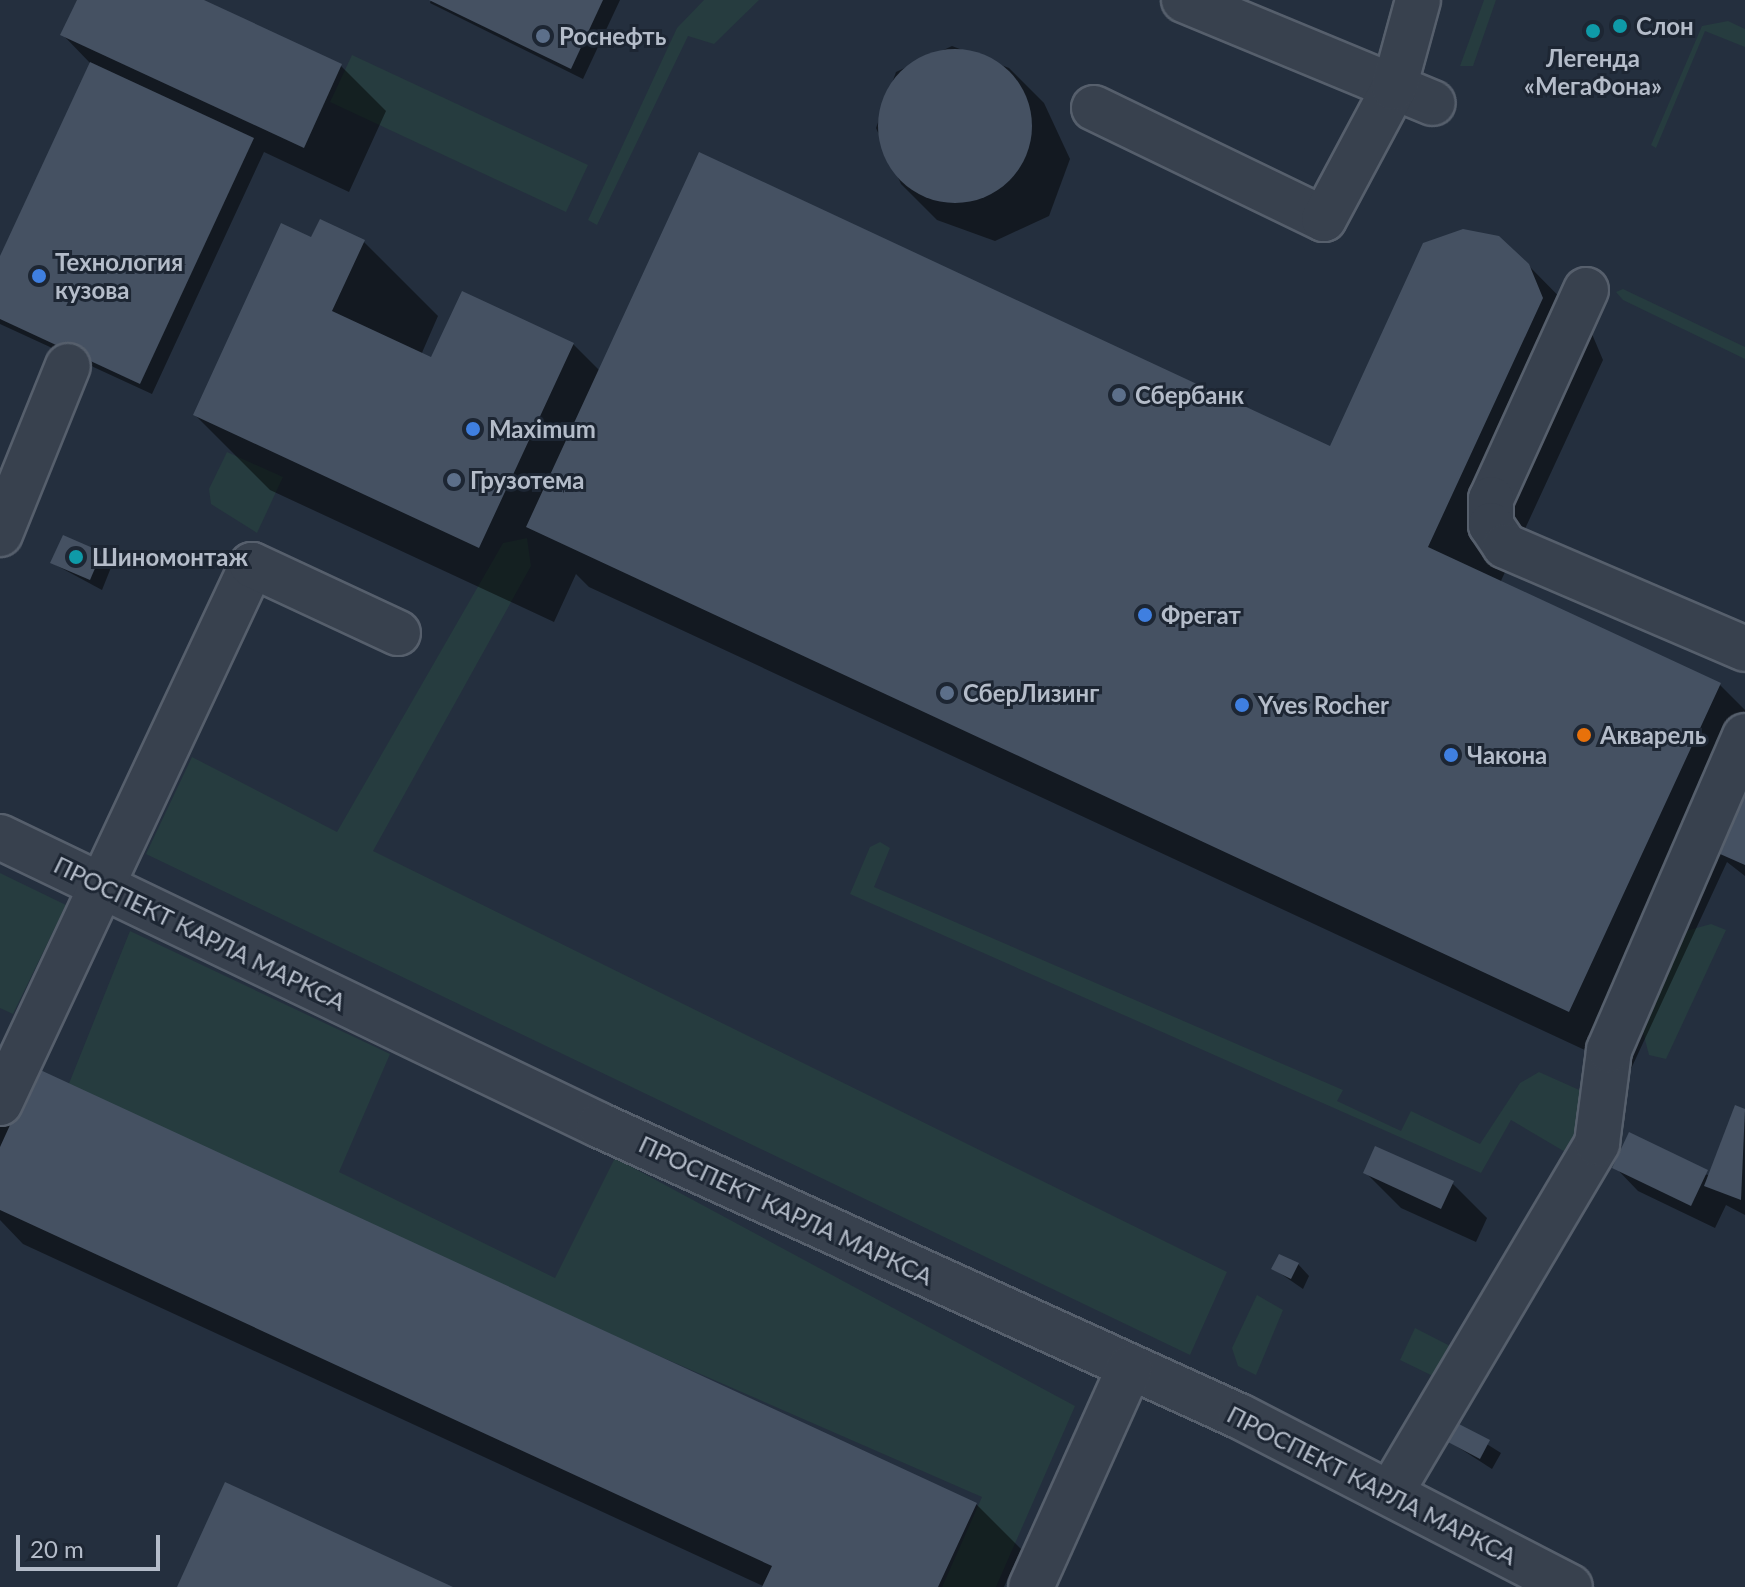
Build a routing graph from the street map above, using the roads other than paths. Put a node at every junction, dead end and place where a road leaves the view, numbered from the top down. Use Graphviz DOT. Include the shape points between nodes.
graph roads {
  1 [pos="1184,0"];
  2 [pos="1418,0"];
  3 [pos="1414,95"];
  4 [pos="1094,108"];
  5 [pos="1586,290"];
  6 [pos="68,366"];
  7 [pos="0,534"];
  8 [pos="398,633"];
  9 [pos="1745,649"];
  10 [pos="1745,736"];
  11 [pos="0,837"];
  12 [pos="101,886"];
  13 [pos="0,1103"];
  14 [pos="1130,1367"];
  15 [pos="1391,1492"];
  16 [pos="1031,1587"];
  17 [pos="1570,1587"];
  1 -- 3 [label="street"];
  2 -- 3 [label="street"];
  3 -- 4 [label="street" via="1324,219"];
  5 -- 9 [label="street" via="1491,499 1491,525 1505,546"];
  6 -- 7 [label="street"];
  8 -- 12 [label="street" via="252,565"];
  10 -- 15 [label="street" via="1609,1050 1597,1143"];
  11 -- 12 [label="street, ПРОСПЕКТ КАРЛА МАРКСА"];
  12 -- 13 [label="street"];
  12 -- 14 [label="street, ПРОСПЕКТ КАРЛА МАРКСА"];
  14 -- 15 [label="street, ПРОСПЕКТ КАРЛА МАРКСА"];
  14 -- 16 [label="street"];
  15 -- 17 [label="street, ПРОСПЕКТ КАРЛА МАРКСА"];
}
